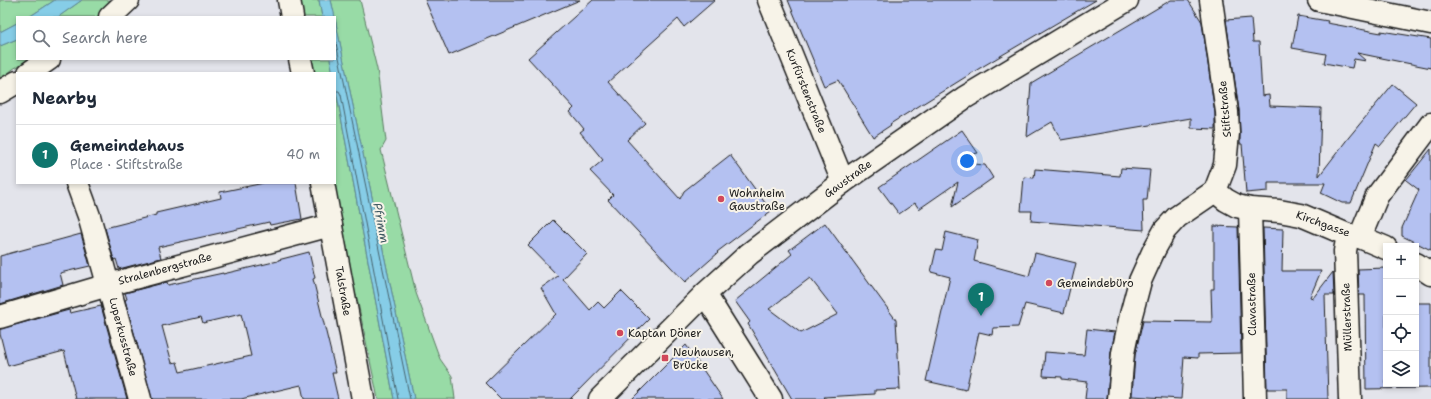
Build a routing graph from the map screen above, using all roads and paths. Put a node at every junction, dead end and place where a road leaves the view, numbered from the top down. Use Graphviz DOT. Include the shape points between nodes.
graph roads {
  1 [pos="128,0"];
  2 [pos="289,0"];
  3 [pos="769,0"];
  4 [pos="1127,0"];
  5 [pos="1211,0"];
  6 [pos="1319,0"];
  7 [pos="111,16"];
  8 [pos="292,16"];
  9 [pos="1431,23"];
  10 [pos="48,60"];
  11 [pos="300,60"];
  12 [pos="30,72"];
  13 [pos="303,72"];
  14 [pos="16,83"];
  15 [pos="0,92"];
  16 [pos="1431,124"];
  17 [pos="843,182"];
  18 [pos="77,184"];
  19 [pos="324,184"];
  20 [pos="1215,191"];
  21 [pos="1250,210"];
  22 [pos="331,225"];
  23 [pos="1354,236"];
  24 [pos="1383,247"];
  25 [pos="1419,266"];
  26 [pos="1431,274"];
  27 [pos="108,285"];
  28 [pos="706,294"];
  29 [pos="0,317"];
  30 [pos="140,399"];
  31 [pos="363,399"];
  32 [pos="600,399"];
  33 [pos="771,399"];
  34 [pos="1119,399"];
  35 [pos="1254,399"];
  36 [pos="1350,399"];
  1 -- 7 [label="street"];
  2 -- 8 [label="street"];
  3 -- 17 [label="street, Kurfürstenstraße"];
  4 -- 17 [label="street, Gaustraße" via="964,98"];
  5 -- 20 [label="street, Stiftstraße" via="1228,132 1225,164"];
  6 -- 9 [label="street"];
  10 -- 12 [label="street"];
  11 -- 13 [label="street"];
  14 -- 15 [label="street"];
  16 -- 23 [label="street, Müllerstraße" via="1377,196"];
  17 -- 28 [label="street, Gaustraße" via="749,254"];
  18 -- 27 [label="street, Luperkusstraße"];
  19 -- 22 [label="street, Talstraße"];
  20 -- 21 [label="street, Kirchgasse" via="1237,206"];
  20 -- 34 [label="street" via="1177,217 1165,230 1154,250 1130,314"];
  21 -- 23 [label="street, Kirchgasse" via="1301,215"];
  21 -- 35 [label="street, Clavastraße"];
  22 -- 27 [label="street, Stralenbergstraße"];
  22 -- 31 [label="street, Talstraße"];
  23 -- 24 [label="street, Kirchgasse"];
  23 -- 36 [label="street, Müllerstraße" via="1345,250"];
  25 -- 26 [label="street"];
  27 -- 29 [label="street, Stralenbergstraße"];
  27 -- 30 [label="street, Luperkusstraße"];
  28 -- 32 [label="street, Gaustraße"];
  28 -- 33 [label="street"];
}
